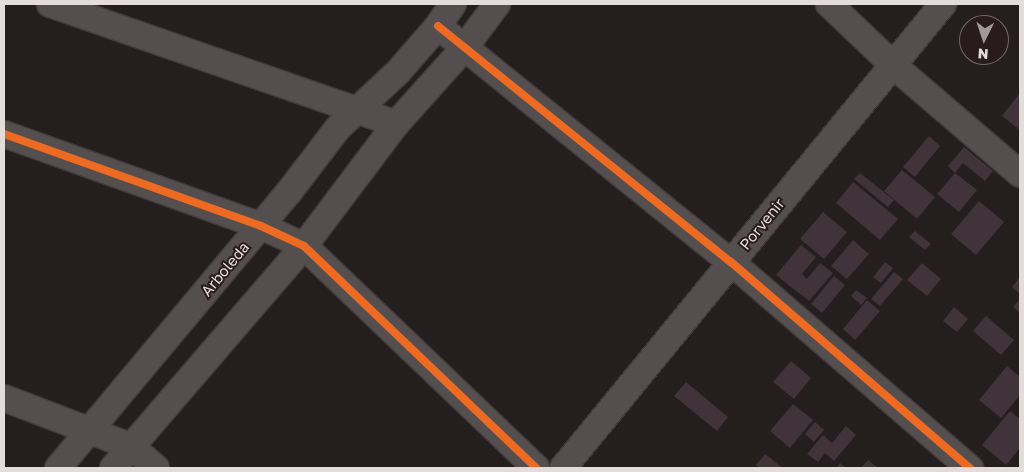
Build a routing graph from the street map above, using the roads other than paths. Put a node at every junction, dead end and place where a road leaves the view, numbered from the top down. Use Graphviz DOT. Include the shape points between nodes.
graph roads {
  1 [pos="50,4"];
  2 [pos="453,4"];
  3 [pos="464,4"];
  4 [pos="829,4"];
  5 [pos="943,4"];
  6 [pos="492,11"];
  7 [pos="438,26"];
  8 [pos="465,47"];
  9 [pos="893,65"];
  10 [pos="356,110"];
  11 [pos="396,124"];
  12 [pos="4,134"];
  13 [pos="1020,174"];
  14 [pos="261,226"];
  15 [pos="304,246"];
  16 [pos="731,262"];
  17 [pos="4,398"];
  18 [pos="91,430"];
  19 [pos="132,447"];
  20 [pos="58,468"];
  21 [pos="113,468"];
  22 [pos="156,468"];
  23 [pos="536,468"];
  24 [pos="563,468"];
  25 [pos="970,468"];
  1 -- 10 [label="street"];
  2 -- 7 [label="street, Arboleda"];
  3 -- 6 [label="street"];
  4 -- 9 [label="street"];
  5 -- 9 [label="street, Porvenir"];
  6 -- 8 [label="street"];
  7 -- 8 [label="street"];
  7 -- 10 [label="street, Arboleda" via="398,72"];
  8 -- 11 [label="street"];
  8 -- 16 [label="street"];
  9 -- 13 [label="street"];
  9 -- 16 [label="street, Porvenir"];
  10 -- 11 [label="street"];
  10 -- 14 [label="street, Arboleda" via="338,128"];
  11 -- 15 [label="street"];
  12 -- 14 [label="street"];
  14 -- 15 [label="street"];
  14 -- 18 [label="street, Arboleda"];
  15 -- 19 [label="street"];
  15 -- 23 [label="street"];
  16 -- 24 [label="street, Porvenir"];
  16 -- 25 [label="street"];
  17 -- 18 [label="street"];
  18 -- 19 [label="street"];
  18 -- 20 [label="street, Arboleda"];
  19 -- 21 [label="street"];
  19 -- 22 [label="street"];
}
